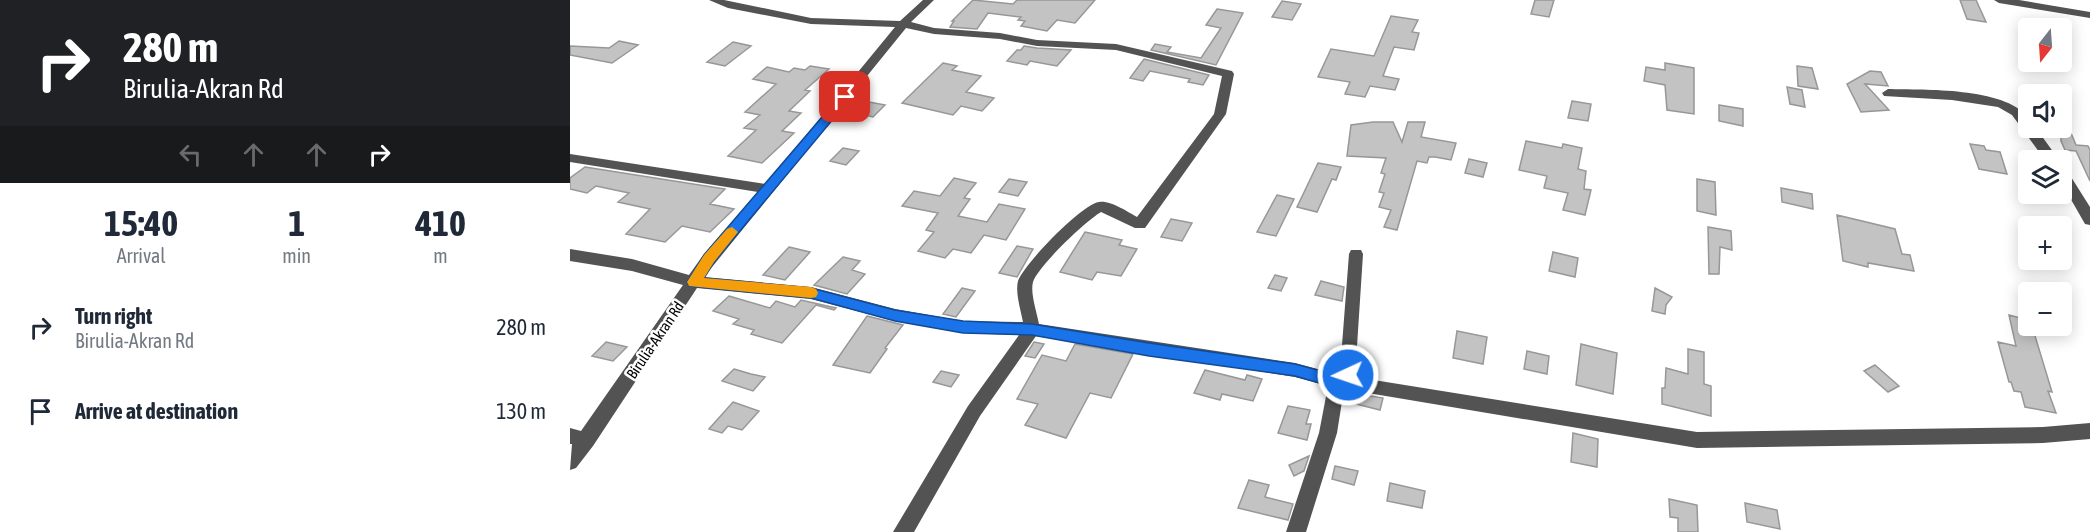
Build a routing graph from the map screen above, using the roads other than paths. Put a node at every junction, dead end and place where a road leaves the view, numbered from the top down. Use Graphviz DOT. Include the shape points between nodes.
graph roads {
  1 [pos="714,0"];
  2 [pos="929,0"];
  3 [pos="1999,0"];
  4 [pos="2070,0"];
  5 [pos="2087,15"];
  6 [pos="903,24"];
  7 [pos="1888,93"];
  8 [pos="2045,150"];
  9 [pos="570,158"];
  10 [pos="2072,187"];
  11 [pos="769,189"];
  12 [pos="2090,220"];
  13 [pos="1356,254"];
  14 [pos="570,255"];
  15 [pos="694,282"];
  16 [pos="1032,329"];
  17 [pos="1337,381"];
  18 [pos="2090,432"];
  19 [pos="578,438"];
  20 [pos="570,462"];
  21 [pos="903,532"];
  22 [pos="1296,532"];
  1 -- 6 [label="street" via="811,21"];
  2 -- 6 [label="street, Birulia-Akran Rd"];
  3 -- 5 [label="street"];
  4 -- 5 [label="street"];
  6 -- 11 [label="street, Birulia-Akran Rd"];
  6 -- 16 [label="street" via="934,32 1116,47 1228,74 1220,114 1140,224 1101,206 1083,216 1037,263 1025,283"];
  7 -- 8 [label="street" via="1975,99 2014,109"];
  9 -- 11 [label="street"];
  10 -- 12 [label="street"];
  11 -- 15 [label="street, Birulia-Akran Rd" via="709,258"];
  13 -- 17 [label="street" via="1348,375"];
  14 -- 15 [label="street" via="632,265"];
  15 -- 16 [label="street" via="811,293 895,315 963,327"];
  15 -- 19 [label="street, Birulia-Akran Rd"];
  16 -- 17 [label="street" via="1295,370"];
  16 -- 21 [label="street" via="974,411"];
  17 -- 18 [label="street" via="1697,440"];
  17 -- 22 [label="street" via="1328,433"];
  19 -- 20 [label="street, Birulia-Akran Rd"];
}
